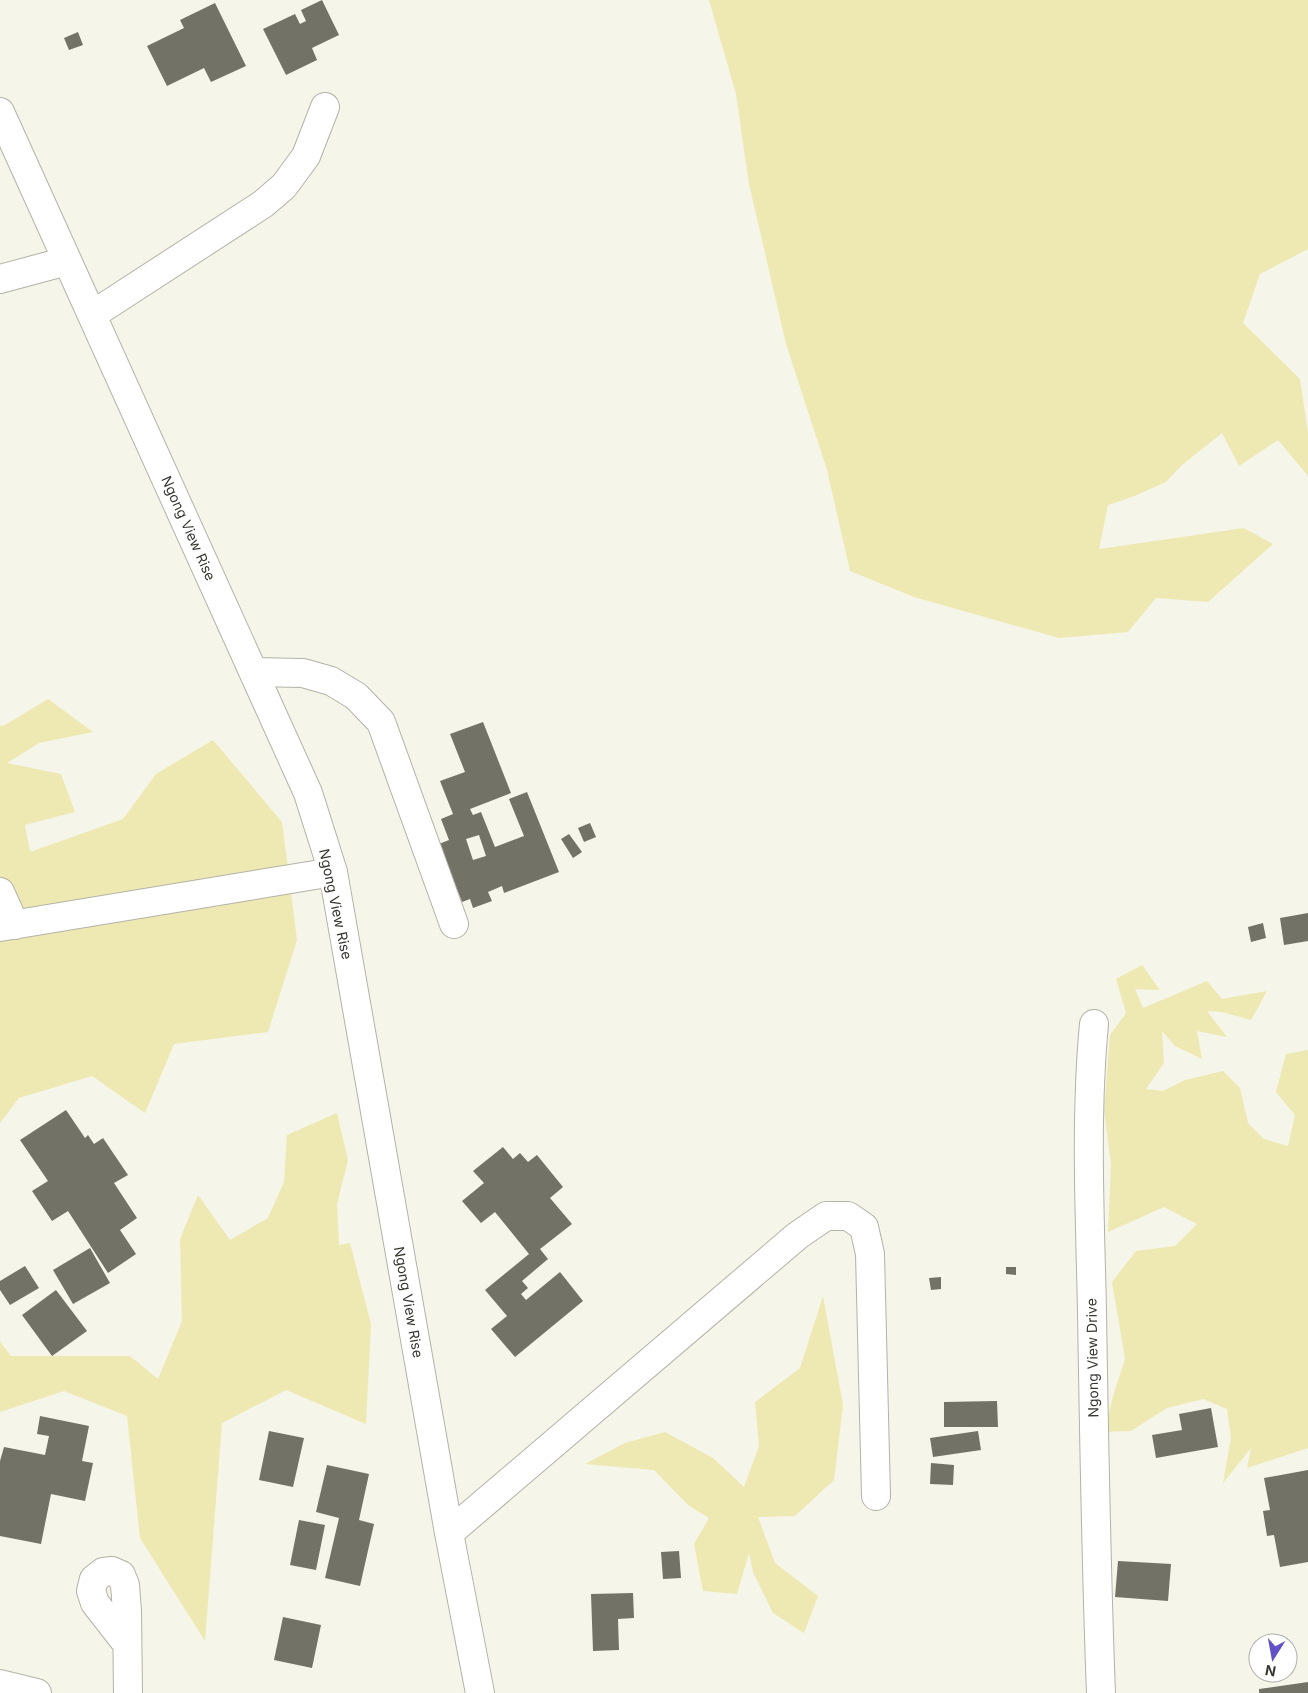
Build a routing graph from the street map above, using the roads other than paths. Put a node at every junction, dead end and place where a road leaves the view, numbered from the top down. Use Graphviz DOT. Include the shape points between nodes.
graph roads {
  1 [pos="325,107"];
  2 [pos="0,112"];
  3 [pos="68,261"];
  4 [pos="0,279"];
  5 [pos="92,315"];
  6 [pos="254,672"];
  7 [pos="333,872"];
  8 [pos="0,892"];
  9 [pos="454,924"];
  10 [pos="8,926"];
  11 [pos="1094,1024"];
  12 [pos="876,1496"];
  13 [pos="449,1533"];
  14 [pos="127,1644"];
  15 [pos="128,1693"];
  16 [pos="480,1693"];
  17 [pos="1101,1693"];
  1 -- 5 [label="street" via="306,156 284,186 263,204"];
  2 -- 3 [label="street, Ngong View Rise"];
  3 -- 4 [label="street"];
  3 -- 5 [label="street, Ngong View Rise"];
  5 -- 6 [label="street, Ngong View Rise"];
  6 -- 7 [label="street, Ngong View Rise" via="308,793"];
  6 -- 9 [label="street" via="303,673 331,681 356,696 381,722"];
  7 -- 10 [label="street"];
  7 -- 13 [label="street, Ngong View Rise"];
  8 -- 10 [label="street"];
  11 -- 17 [label="street, Ngong View Drive" via="1089,1075 1090,1246"];
  12 -- 13 [label="street" via="870,1254 864,1227 848,1216 826,1216 790,1242"];
  13 -- 16 [label="street, Ngong View Rise"];
  14 -- 15 [label="street"];
}
